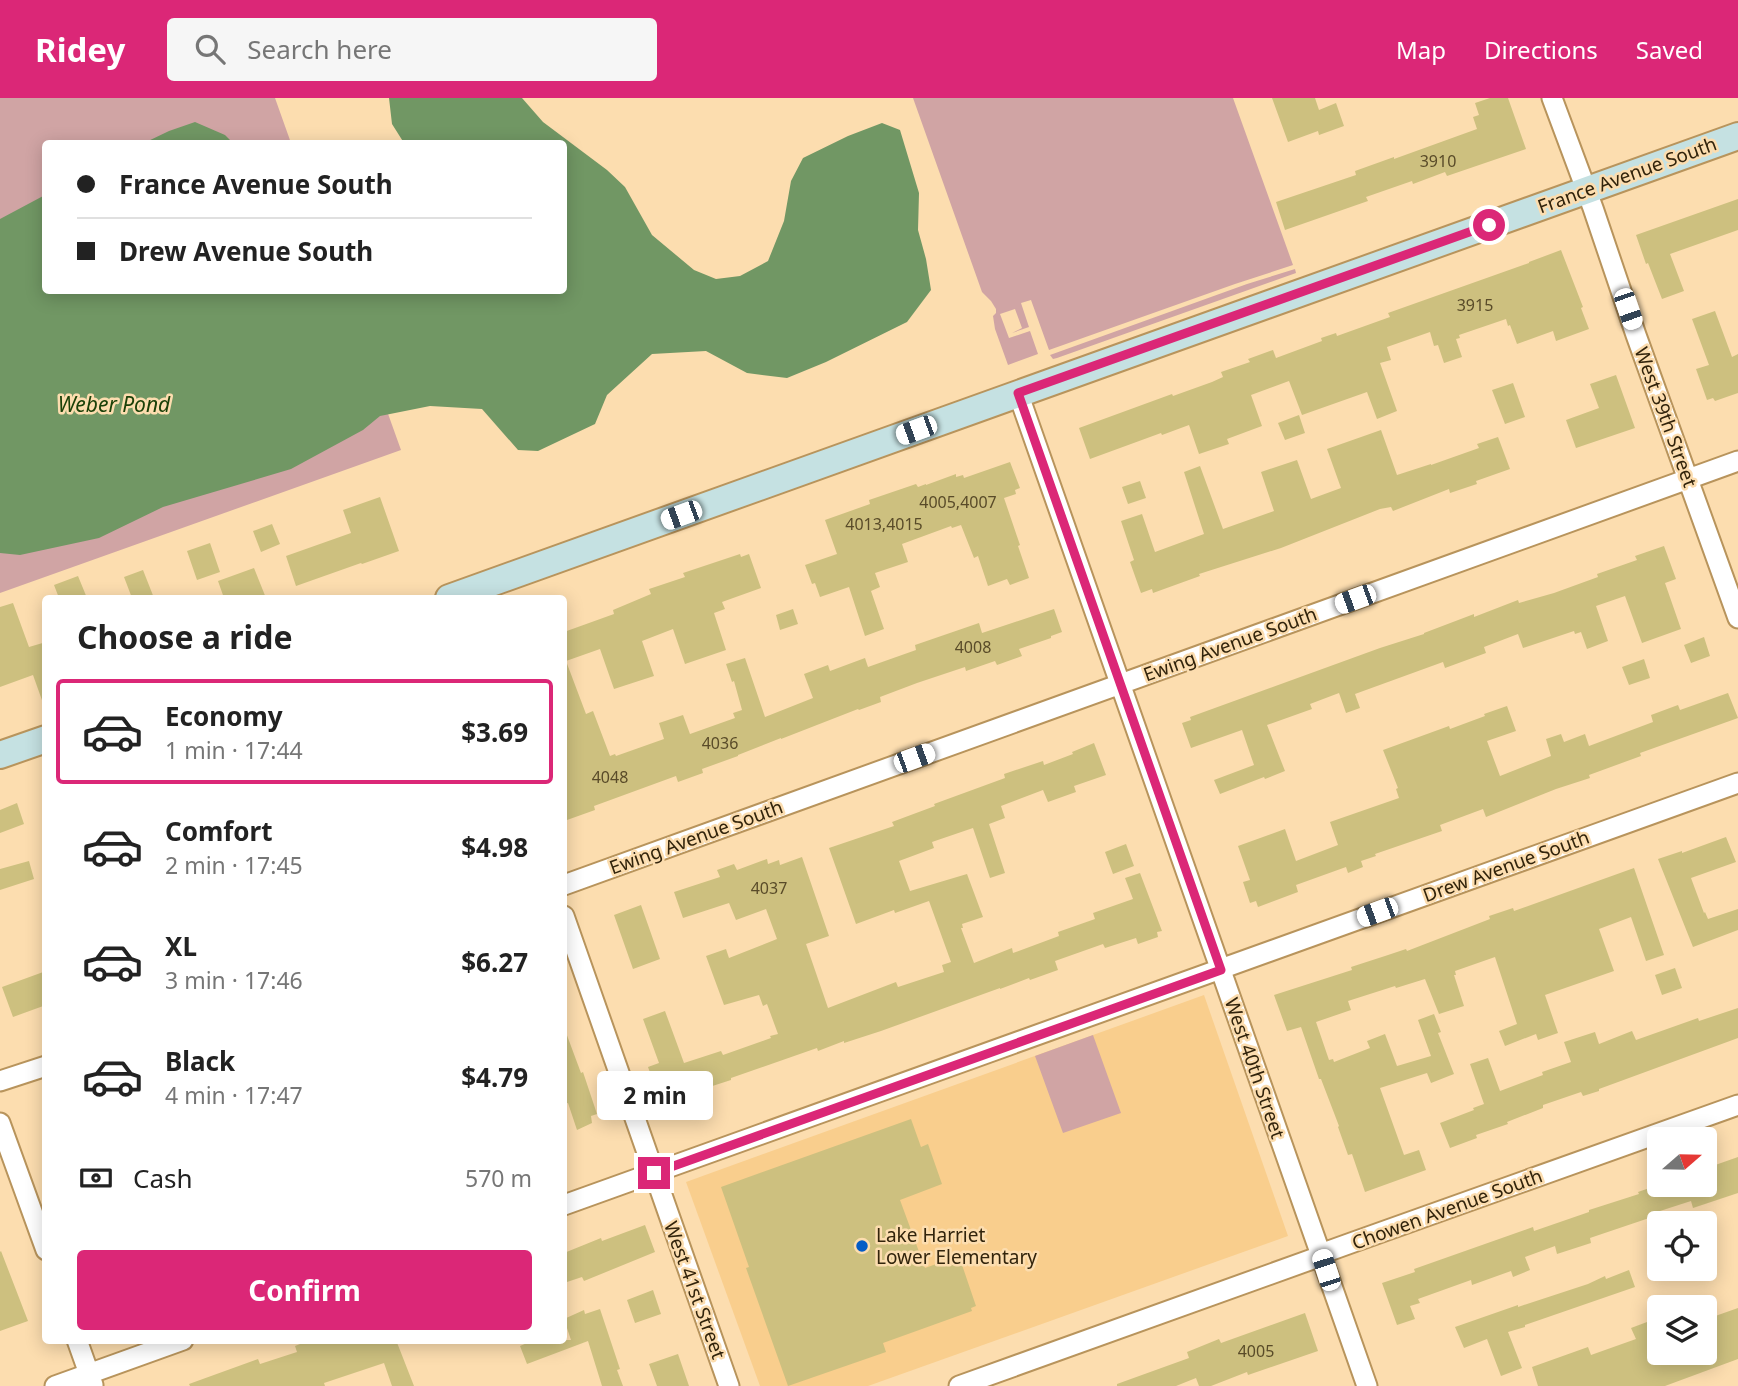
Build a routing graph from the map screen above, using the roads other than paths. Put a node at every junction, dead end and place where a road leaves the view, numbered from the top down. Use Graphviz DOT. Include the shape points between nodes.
graph roads {
  1 [pos="1552,98"];
  2 [pos="1738,136"];
  3 [pos="1586,190"];
  4 [pos="1018,393"];
  5 [pos="1738,461"];
  6 [pos="1689,479"];
  7 [pos="458,595"];
  8 [pos="1738,618"];
  9 [pos="1119,684"];
  10 [pos="42,740"];
  11 [pos="0,755"];
  12 [pos="1738,783"];
  13 [pos="567,884"];
  14 [pos="567,925"];
  15 [pos="1221,970"];
  16 [pos="42,1067"];
  17 [pos="0,1082"];
  18 [pos="1738,1105"];
  19 [pos="0,1123"];
  20 [pos="654,1173"];
  21 [pos="567,1204"];
  22 [pos="42,1239"];
  23 [pos="1321,1256"];
  24 [pos="78,1344"];
  25 [pos="174,1344"];
  26 [pos="91,1380"];
  27 [pos="55,1386"];
  28 [pos="729,1386"];
  29 [pos="959,1386"];
  30 [pos="1367,1386"];
  1 -- 3 [label="street, West 39th Street"];
  2 -- 3 [label="main road, France Avenue South"];
  3 -- 4 [label="main road, France Avenue South"];
  3 -- 6 [label="street, West 39th Street"];
  4 -- 7 [label="main road, France Avenue South"];
  4 -- 9 [label="street, West 40th Street"];
  5 -- 6 [label="street, Ewing Avenue South"];
  6 -- 8 [label="street, West 39th Street"];
  6 -- 9 [label="street, Ewing Avenue South"];
  9 -- 13 [label="street, Ewing Avenue South"];
  9 -- 15 [label="street, West 40th Street"];
  10 -- 11 [label="main road"];
  12 -- 15 [label="street, Drew Avenue South"];
  14 -- 20 [label="street, West 41st Street"];
  15 -- 20 [label="street, Drew Avenue South"];
  15 -- 23 [label="street, West 40th Street"];
  16 -- 17 [label="street"];
  18 -- 23 [label="street, Chowen Avenue South"];
  19 -- 22 [label="street"];
  20 -- 21 [label="street, Drew Avenue South"];
  20 -- 28 [label="street, West 41st Street"];
  23 -- 29 [label="street, Chowen Avenue South"];
  23 -- 30 [label="street, West 40th Street"];
  24 -- 26 [label="street"];
  25 -- 26 [label="street"];
  26 -- 27 [label="street"];
}
